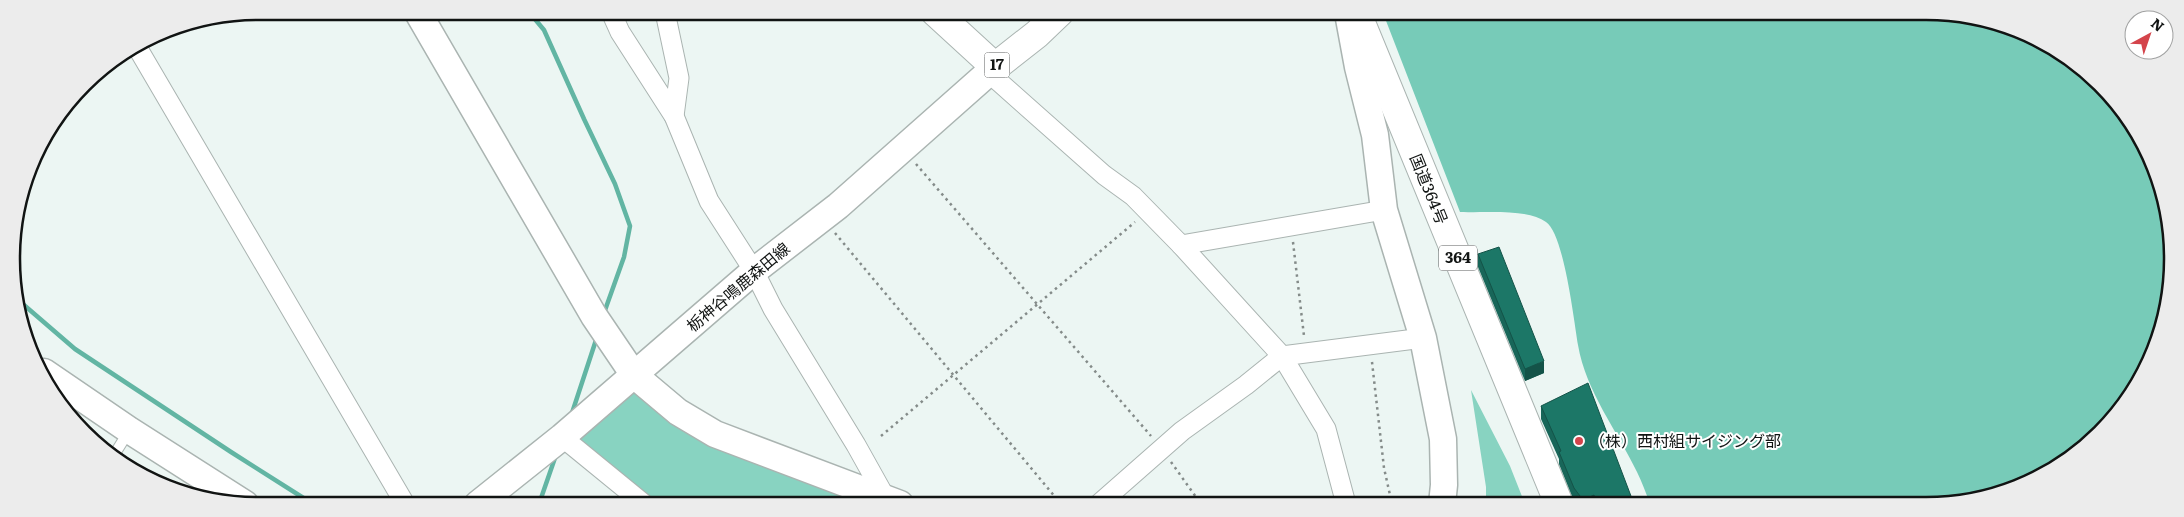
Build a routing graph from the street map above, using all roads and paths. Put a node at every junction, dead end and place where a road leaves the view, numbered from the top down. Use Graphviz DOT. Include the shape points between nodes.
graph roads {
  1 [pos="422,20"];
  2 [pos="615,20"];
  3 [pos="667,20"];
  4 [pos="943,20"];
  5 [pos="1052,20"];
  6 [pos="1349,20"];
  7 [pos="1360,20"];
  8 [pos="140,52"];
  9 [pos="992,70"];
  10 [pos="674,116"];
  11 [pos="903,148"];
  12 [pos="1384,210"];
  13 [pos="1148,211"];
  14 [pos="823,218"];
  15 [pos="1290,226"];
  16 [pos="1181,245"];
  17 [pos="754,271"];
  18 [pos="1423,338"];
  19 [pos="1370,346"];
  20 [pos="1306,353"];
  21 [pos="1282,356"];
  22 [pos="634,375"];
  23 [pos="52,377"];
  24 [pos="129,430"];
  25 [pos="880,436"];
  26 [pos="562,437"];
  27 [pos="1161,448"];
  28 [pos="117,451"];
  29 [pos="231,495"];
  30 [pos="401,497"];
  31 [pos="487,497"];
  32 [pos="635,497"];
  33 [pos="884,497"];
  34 [pos="890,497"];
  35 [pos="1055,497"];
  36 [pos="1107,497"];
  37 [pos="1196,497"];
  38 [pos="1344,497"];
  39 [pos="1390,497"];
  40 [pos="1443,497"];
  41 [pos="1555,497"];
  1 -- 22 [label="street" via="594,316"];
  2 -- 10 [label="street"];
  3 -- 10 [label="street" via="679,78"];
  4 -- 9 [label="main road, 17"];
  5 -- 9 [label="main road, 17"];
  6 -- 12 [label="street" via="1375,135"];
  7 -- 41 [label="main road, 国道364号 / 364"];
  8 -- 30 [label="street"];
  9 -- 11 [label="street, 栃神谷鳴鹿森田線"];
  9 -- 13 [label="street"];
  10 -- 17 [label="street" via="709,201"];
  11 -- 14 [label="street, 栃神谷鳴鹿森田線"];
  11 -- 27 [label="path"];
  12 -- 15 [label="street"];
  12 -- 18 [label="street"];
  13 -- 16 [label="street"];
  13 -- 25 [label="path"];
  14 -- 17 [label="street, 栃神谷鳴鹿森田線"];
  14 -- 35 [label="path"];
  15 -- 16 [label="street"];
  15 -- 20 [label="path"];
  16 -- 21 [label="street"];
  17 -- 22 [label="street, 栃神谷鳴鹿森田線"];
  17 -- 34 [label="street" via="773,309"];
  18 -- 19 [label="street"];
  18 -- 40 [label="street" via="1443,439"];
  19 -- 20 [label="street"];
  19 -- 39 [label="path"];
  20 -- 21 [label="street"];
  21 -- 27 [label="street"];
  21 -- 38 [label="street" via="1326,430"];
  22 -- 26 [label="street, 栃神谷鳴鹿森田線"];
  22 -- 33 [label="street" via="678,412 715,434"];
  23 -- 24 [label="street"];
  24 -- 28 [label="lane"];
  24 -- 29 [label="street"];
  26 -- 31 [label="street, 栃神谷鳴鹿森田線"];
  26 -- 32 [label="street"];
  27 -- 36 [label="street"];
  27 -- 37 [label="path"];
}
